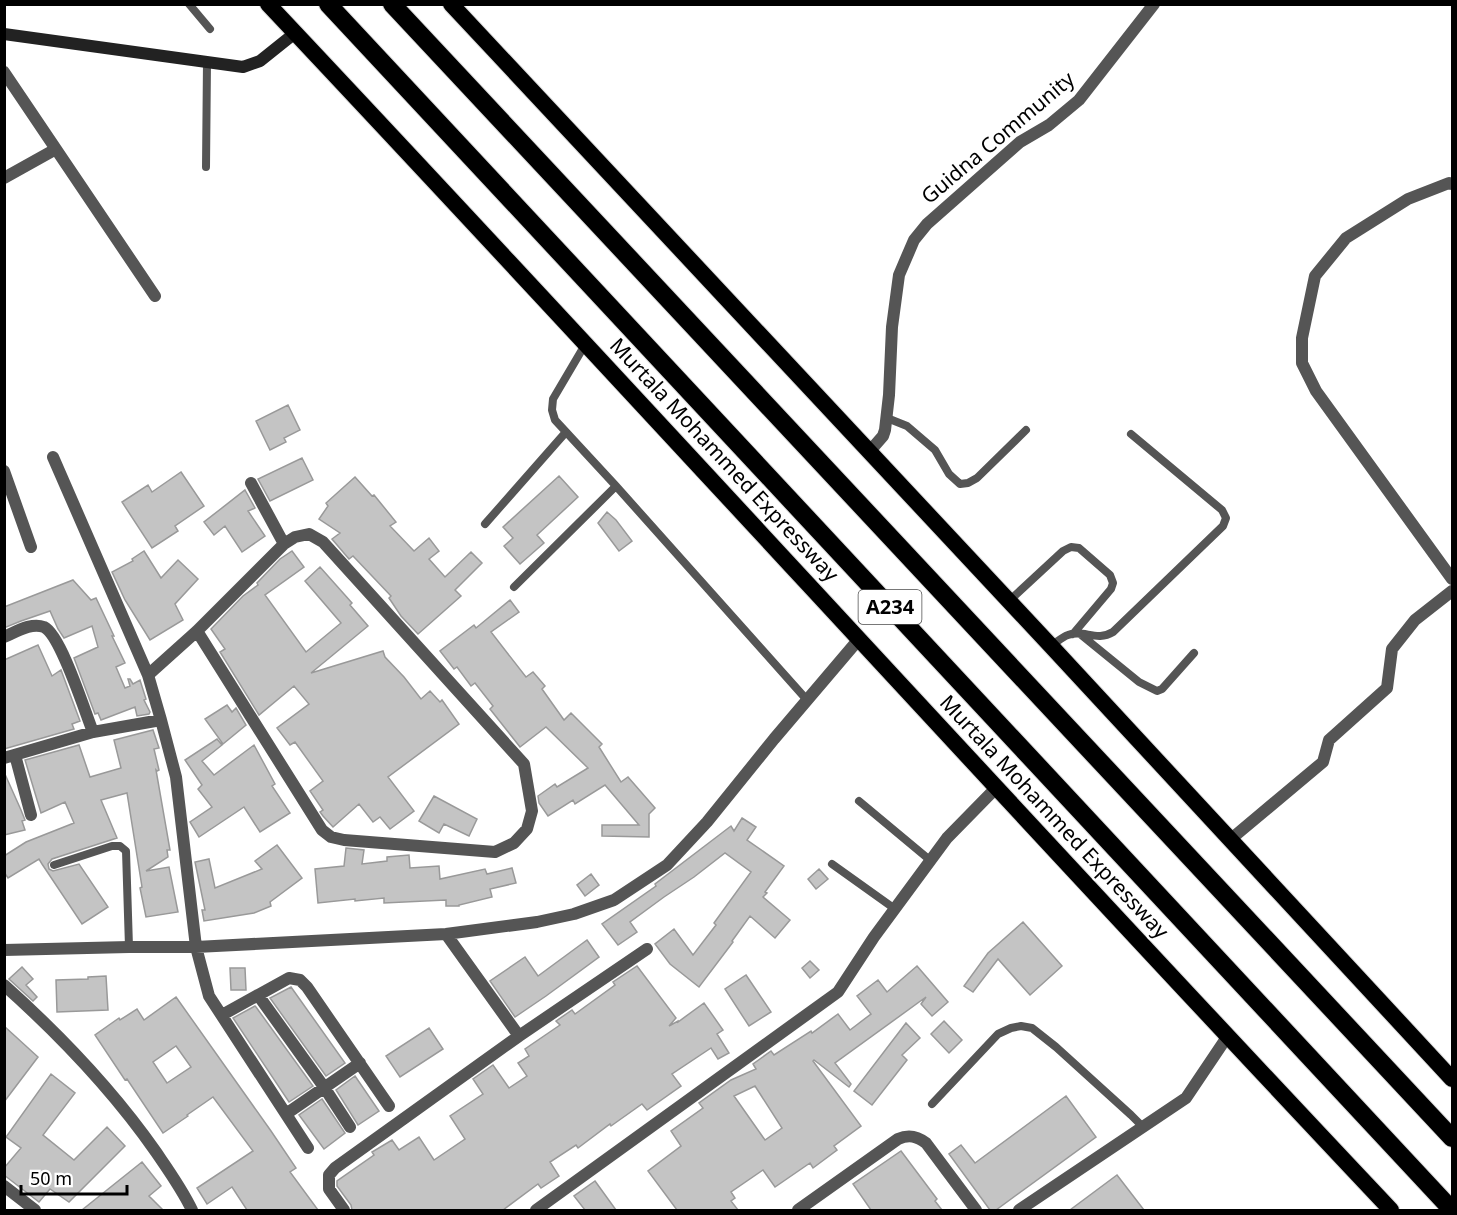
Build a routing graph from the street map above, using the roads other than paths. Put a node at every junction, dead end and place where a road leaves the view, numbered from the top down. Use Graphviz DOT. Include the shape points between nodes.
graph roads {
  1 [pos="189,4"];
  2 [pos="268,4"];
  3 [pos="328,4"];
  4 [pos="392,4"];
  5 [pos="451,4"];
  6 [pos="1154,4"];
  7 [pos="210,29"];
  8 [pos="295,33"];
  9 [pos="4,34"];
  10 [pos="207,62"];
  11 [pos="4,72"];
  12 [pos="56,149"];
  13 [pos="206,167"];
  14 [pos="4,178"];
  15 [pos="1452,184"];
  16 [pos="155,296"];
  17 [pos="586,344"];
  18 [pos="887,418"];
  19 [pos="1026,430"];
  20 [pos="566,432"];
  21 [pos="1131,434"];
  22 [pos="869,452"];
  23 [pos="53,457"];
  24 [pos="4,471"];
  25 [pos="251,483"];
  26 [pos="616,486"];
  27 [pos="485,524"];
  28 [pos="284,544"];
  29 [pos="31,547"];
  30 [pos="1452,579"];
  31 [pos="514,587"];
  32 [pos="1452,591"];
  33 [pos="1009,601"];
  34 [pos="197,632"];
  35 [pos="1076,634"];
  36 [pos="4,637"];
  37 [pos="859,639"];
  38 [pos="1051,646"];
  39 [pos="1194,653"];
  40 [pos="148,675"];
  41 [pos="807,700"];
  42 [pos="160,720"];
  43 [pos="93,732"];
  44 [pos="10,756"];
  45 [pos="996,788"];
  46 [pos="859,801"];
  47 [pos="31,815"];
  48 [pos="1231,839"];
  49 [pos="930,861"];
  50 [pos="832,864"];
  51 [pos="54,865"];
  52 [pos="895,909"];
  53 [pos="446,934"];
  54 [pos="129,947"];
  55 [pos="196,947"];
  56 [pos="647,949"];
  57 [pos="4,950"];
  58 [pos="4,985"];
  59 [pos="258,995"];
  60 [pos="222,1015"];
  61 [pos="519,1036"];
  62 [pos="1227,1037"];
  63 [pos="360,1063"];
  64 [pos="1452,1079"];
  65 [pos="324,1087"];
  66 [pos="932,1104"];
  67 [pos="389,1106"];
  68 [pos="286,1114"];
  69 [pos="350,1127"];
  70 [pos="1143,1127"];
  71 [pos="1452,1138"];
  72 [pos="308,1148"];
  73 [pos="4,1186"];
  74 [pos="35,1210"];
  75 [pos="192,1210"];
  76 [pos="344,1210"];
  77 [pos="536,1210"];
  78 [pos="798,1210"];
  79 [pos="976,1210"];
  80 [pos="1019,1210"];
  81 [pos="1391,1210"];
  82 [pos="1452,1210"];
  1 -- 7 [label="lane"];
  2 -- 8 [label="highway, Murtala Mohammed Expressway"];
  3 -- 82 [label="highway, Murtala Mohammed Expressway / A234"];
  4 -- 71 [label="highway, A234"];
  5 -- 22 [label="highway"];
  6 -- 18 [label="street, Guidna Community" via="1079,100 1020,142 914,240 899,275"];
  8 -- 10 [label="main road" via="260,61 243,67"];
  8 -- 17 [label="highway, Murtala Mohammed Expressway"];
  9 -- 10 [label="main road"];
  10 -- 13 [label="lane"];
  11 -- 12 [label="street"];
  12 -- 14 [label="street"];
  12 -- 16 [label="street"];
  15 -- 30 [label="street" via="1408,199 1346,238 1315,276 1302,338 1302,363 1316,391"];
  17 -- 20 [label="lane" via="553,399 555,420"];
  17 -- 37 [label="highway, Murtala Mohammed Expressway"];
  18 -- 19 [label="lane" via="907,426 935,450 960,484 977,478"];
  18 -- 22 [label="street, Guidna Community" via="883,436"];
  20 -- 26 [label="lane"];
  20 -- 27 [label="lane"];
  21 -- 35 [label="lane" via="1222,510 1226,518 1223,526 1113,633 1099,637"];
  22 -- 33 [label="highway"];
  23 -- 40 [label="street"];
  24 -- 29 [label="street"];
  25 -- 28 [label="street"];
  26 -- 31 [label="lane"];
  26 -- 41 [label="lane"];
  28 -- 34 [label="street"];
  28 -- 34 [label="street" via="309,534 323,542 524,764 532,811 527,829 514,843 495,852 331,837 322,830"];
  32 -- 48 [label="street" via="1415,620 1392,649 1387,688 1329,740 1323,762"];
  33 -- 35 [label="lane" via="1063,551 1079,548 1110,575 1113,583"];
  33 -- 38 [label="highway"];
  34 -- 40 [label="street"];
  35 -- 38 [label="lane"];
  35 -- 39 [label="lane" via="1157,691"];
  36 -- 43 [label="street" via="33,625 52,634"];
  37 -- 41 [label="street"];
  37 -- 45 [label="highway, Murtala Mohammed Expressway"];
  38 -- 48 [label="highway"];
  40 -- 42 [label="street"];
  41 -- 53 [label="street" via="667,866 614,900 574,914"];
  42 -- 43 [label="street"];
  42 -- 55 [label="street" via="176,777"];
  43 -- 44 [label="street"];
  44 -- 47 [label="street"];
  45 -- 49 [label="street"];
  45 -- 62 [label="highway, Murtala Mohammed Expressway"];
  46 -- 49 [label="lane"];
  48 -- 64 [label="highway"];
  49 -- 52 [label="street"];
  50 -- 52 [label="lane"];
  51 -- 54 [label="lane" via="112,846 126,851"];
  52 -- 77 [label="street" via="838,992"];
  53 -- 55 [label="street"];
  53 -- 61 [label="street"];
  54 -- 55 [label="street"];
  54 -- 57 [label="street"];
  55 -- 60 [label="street" via="209,996"];
  56 -- 61 [label="street"];
  58 -- 75 [label="street" via="38,1015 133,1119"];
  59 -- 60 [label="street"];
  59 -- 63 [label="street" via="289,978 300,980"];
  59 -- 65 [label="street"];
  60 -- 68 [label="street"];
  61 -- 76 [label="street" via="335,1168 329,1175 329,1189"];
  62 -- 70 [label="street" via="1186,1098"];
  62 -- 81 [label="highway, Murtala Mohammed Expressway"];
  63 -- 65 [label="street"];
  63 -- 67 [label="street"];
  65 -- 68 [label="street"];
  65 -- 69 [label="street"];
  66 -- 70 [label="lane" via="998,1034 1021,1026 1032,1028 1056,1047"];
  68 -- 72 [label="street"];
  70 -- 80 [label="street"];
  73 -- 74 [label="street"];
  78 -- 79 [label="street" via="905,1136 926,1143"];
}
